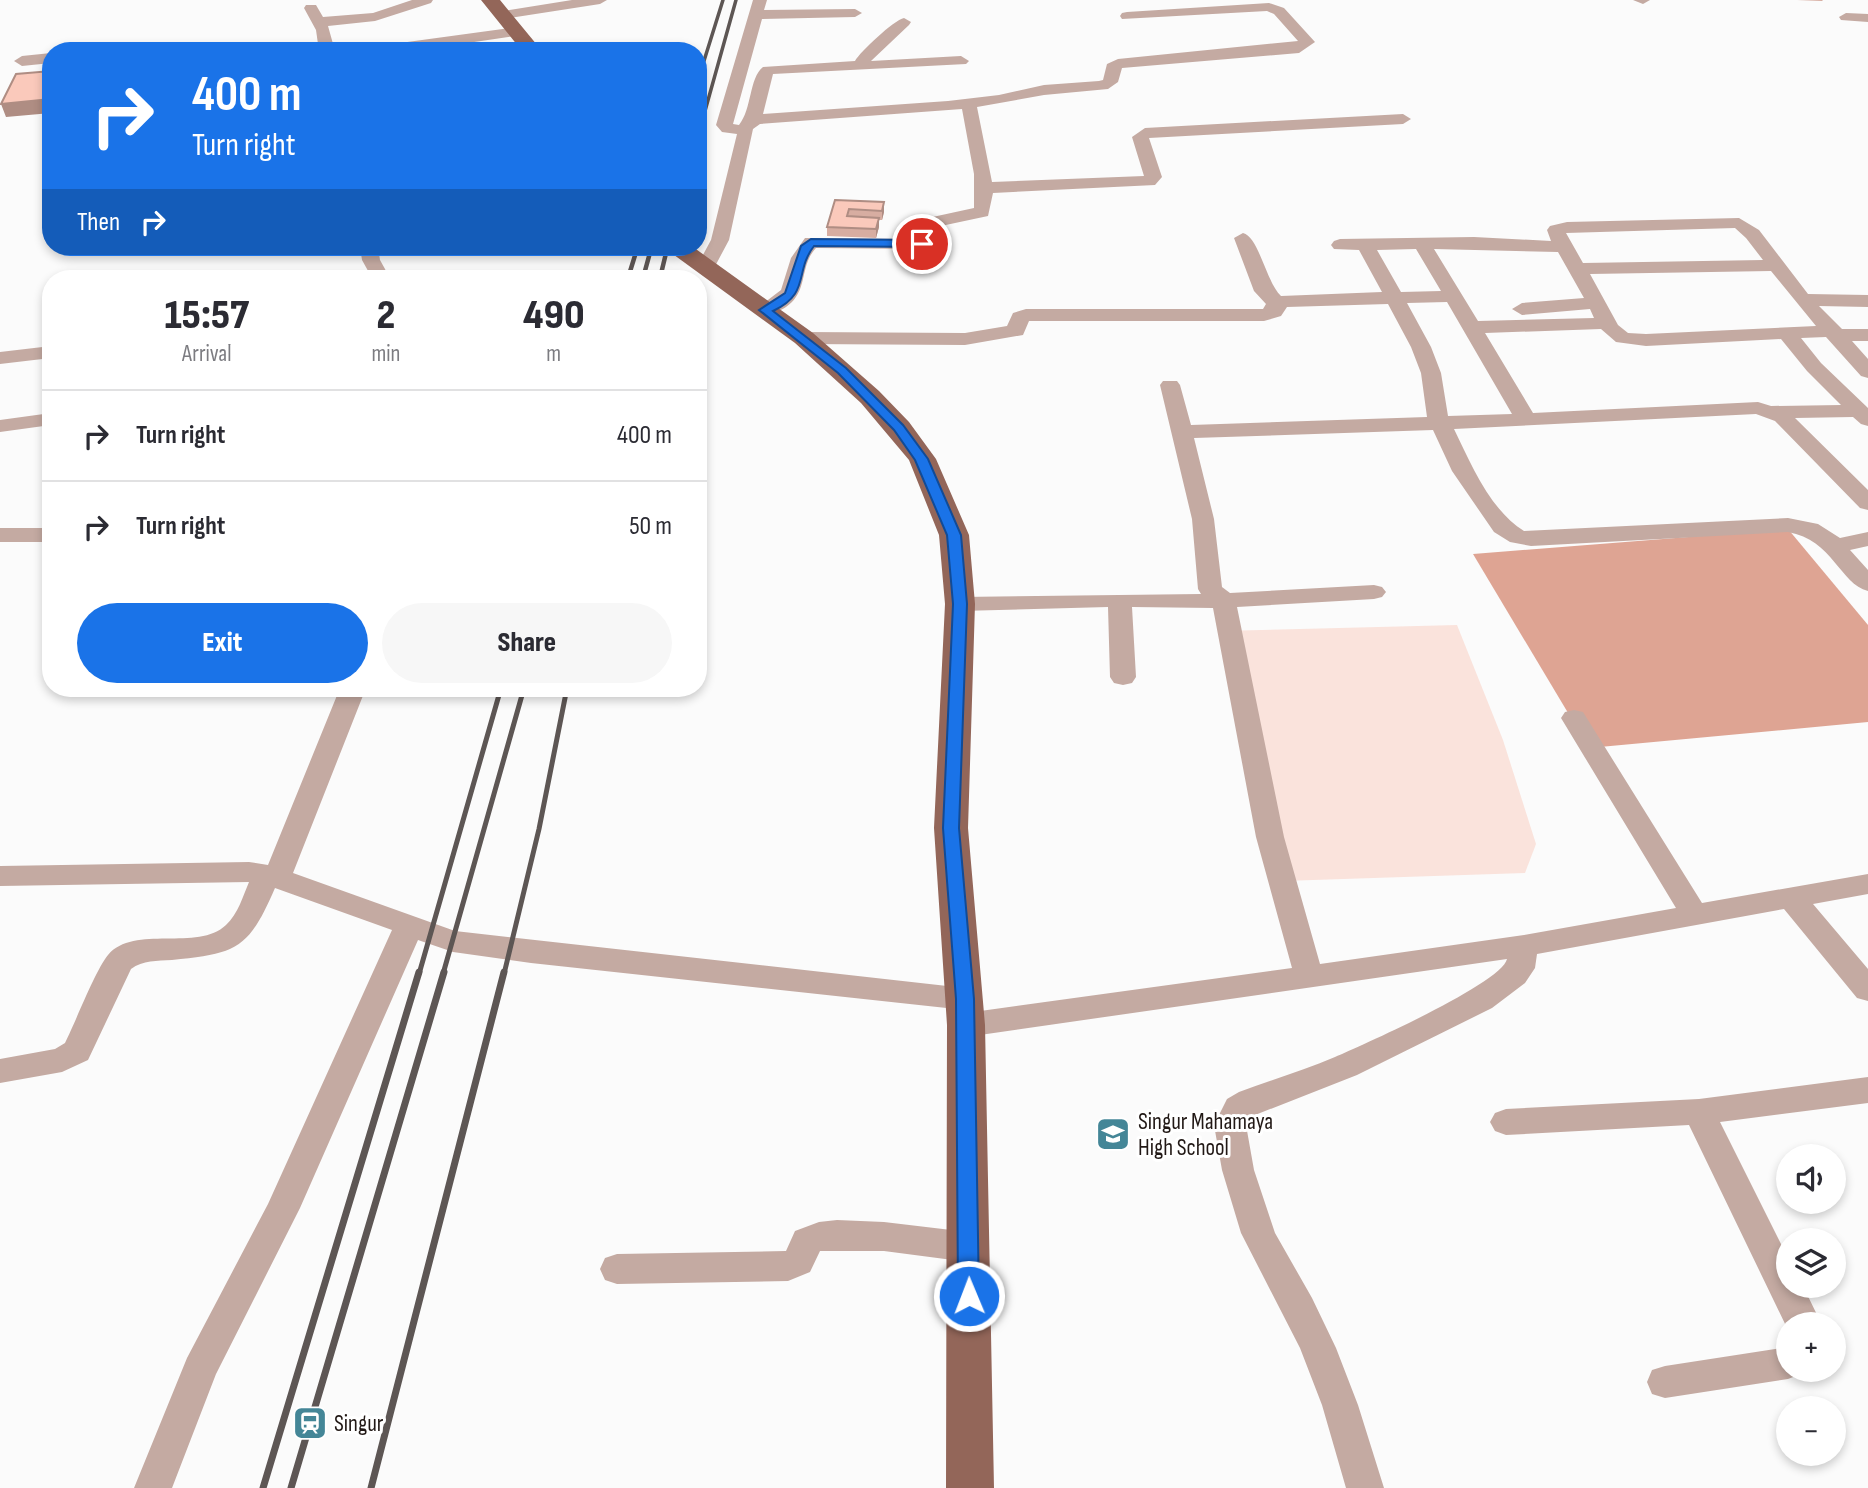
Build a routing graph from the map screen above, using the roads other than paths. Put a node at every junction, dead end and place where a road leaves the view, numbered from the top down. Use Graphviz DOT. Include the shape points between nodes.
graph roads {
  1 [pos="426,0"];
  2 [pos="600,0"];
  3 [pos="496,8"];
  4 [pos="758,8"];
  5 [pos="855,13"];
  6 [pos="1127,16"];
  7 [pos="1846,17"];
  8 [pos="1868,18"];
  9 [pos="904,22"];
  10 [pos="517,32"];
  11 [pos="324,42"];
  12 [pos="444,42"];
  13 [pos="525,42"];
  14 [pos="42,59"];
  15 [pos="22,61"];
  16 [pos="961,61"];
  17 [pos="862,64"];
  18 [pos="968,103"];
  19 [pos="1403,119"];
  20 [pos="749,125"];
  21 [pos="983,188"];
  22 [pos="1243,238"];
  23 [pos="1421,243"];
  24 [pos="1364,244"];
  25 [pos="1561,244"];
  26 [pos="1340,245"];
  27 [pos="707,247"];
  28 [pos="692,256"];
  29 [pos="1775,265"];
  30 [pos="1578,269"];
  31 [pos="1454,296"];
  32 [pos="1394,298"];
  33 [pos="1804,300"];
  34 [pos="1868,301"];
  35 [pos="1277,303"];
  36 [pos="1596,303"];
  37 [pos="765,310"];
  38 [pos="1469,321"];
  39 [pos="1608,323"];
  40 [pos="1786,333"];
  41 [pos="1835,333"];
  42 [pos="1868,335"];
  43 [pos="804,338"];
  44 [pos="42,353"];
  45 [pos="0,358"];
  46 [pos="1868,372"];
  47 [pos="1170,385"];
  48 [pos="1771,411"];
  49 [pos="1863,415"];
  50 [pos="42,420"];
  51 [pos="1526,420"];
  52 [pos="1440,423"];
  53 [pos="0,426"];
  54 [pos="1182,432"];
  55 [pos="1867,501"];
  56 [pos="0,535"];
  57 [pos="42,535"];
  58 [pos="1868,539"];
  59 [pos="1838,547"];
  60 [pos="1868,584"];
  61 [pos="1374,592"];
  62 [pos="1120,600"];
  63 [pos="1224,601"];
  64 [pos="960,604"];
  65 [pos="1123,677"];
  66 [pos="348,697"];
  67 [pos="1574,718"];
  68 [pos="0,876"];
  69 [pos="272,876"];
  70 [pos="1868,884"];
  71 [pos="1791,898"];
  72 [pos="1695,914"];
  73 [pos="409,926"];
  74 [pos="1524,946"];
  75 [pos="1309,975"];
  76 [pos="1868,990"];
  77 [pos="965,1012"];
  78 [pos="0,1071"];
  79 [pos="1868,1090"];
  80 [pos="1699,1112"];
  81 [pos="1506,1122"];
  82 [pos="968,1247"];
  83 [pos="617,1269"];
  84 [pos="1798,1312"];
  85 [pos="1776,1365"];
  86 [pos="1665,1382"];
  87 [pos="153,1488"];
  88 [pos="970,1488"];
  89 [pos="1365,1488"];
  1 -- 11 [label="street" via="375,17 315,15"];
  2 -- 3 [label="street"];
  3 -- 10 [label="main road"];
  4 -- 5 [label="street"];
  4 -- 20 [label="street" via="724,125"];
  6 -- 18 [label="street" via="1269,7 1279,11 1307,42 1299,48 1118,64 1110,82 1102,86"];
  7 -- 8 [label="street"];
  9 -- 17 [label="street" via="886,41 867,51"];
  10 -- 12 [label="street"];
  10 -- 13 [label="main road"];
  14 -- 15 [label="street"];
  16 -- 17 [label="street"];
  17 -- 20 [label="street" via="769,70"];
  18 -- 20 [label="street"];
  18 -- 21 [label="street"];
  19 -- 21 [label="street" via="1150,132 1140,136 1153,177 1149,181"];
  20 -- 27 [label="street" via="720,240"];
  21 -- 37 [label="street" via="982,212 934,222 922,244 808,244 791,294"];
  22 -- 35 [label="street" via="1264,290"];
  23 -- 24 [label="street"];
  23 -- 25 [label="street"];
  23 -- 31 [label="street"];
  24 -- 26 [label="street"];
  24 -- 32 [label="street"];
  25 -- 29 [label="street" via="1556,230 1567,227 1731,221 1750,230"];
  25 -- 30 [label="street"];
  28 -- 37 [label="main road"];
  29 -- 30 [label="street"];
  29 -- 33 [label="street"];
  30 -- 36 [label="street"];
  31 -- 32 [label="street"];
  31 -- 38 [label="street"];
  32 -- 35 [label="street"];
  32 -- 52 [label="street" via="1426,359"];
  33 -- 34 [label="street"];
  33 -- 41 [label="street"];
  35 -- 43 [label="street" via="1274,312 1264,315 1026,315 1020,317 1016,331 965,340"];
  36 -- 38 [label="street"];
  36 -- 39 [label="street"];
  37 -- 43 [label="main road"];
  38 -- 39 [label="street"];
  38 -- 51 [label="street"];
  39 -- 40 [label="street" via="1623,338 1636,341"];
  40 -- 41 [label="street"];
  40 -- 49 [label="street"];
  41 -- 42 [label="street"];
  41 -- 46 [label="street"];
  43 -- 64 [label="main road" via="870,397 922,459 954,535"];
  44 -- 45 [label="street"];
  47 -- 54 [label="street"];
  48 -- 49 [label="street"];
  48 -- 51 [label="street" via="1750,408"];
  48 -- 55 [label="street"];
  50 -- 53 [label="street"];
  51 -- 52 [label="street"];
  52 -- 54 [label="street"];
  52 -- 59 [label="street" via="1485,505 1502,527 1518,537 1788,525 1810,529"];
  54 -- 63 [label="street" via="1203,519 1210,589"];
  56 -- 57 [label="street"];
  58 -- 59 [label="street"];
  59 -- 60 [label="street"];
  61 -- 63 [label="street"];
  62 -- 63 [label="street"];
  62 -- 64 [label="street"];
  62 -- 65 [label="street"];
  63 -- 75 [label="street" via="1273,854"];
  64 -- 77 [label="main road" via="951,828"];
  66 -- 69 [label="street"];
  67 -- 72 [label="street"];
  68 -- 69 [label="street" via="214,872"];
  69 -- 73 [label="street"];
  69 -- 78 [label="street" via="230,939 124,957 77,1051 62,1060"];
  70 -- 71 [label="street"];
  71 -- 72 [label="street"];
  71 -- 76 [label="street"];
  72 -- 74 [label="street"];
  73 -- 77 [label="street" via="453,941"];
  73 -- 87 [label="street" via="283,1208 200,1370"];
  74 -- 75 [label="street"];
  74 -- 89 [label="street" via="1520,968 1481,1000 1346,1066 1250,1101 1238,1108 1230,1125 1238,1170 1258,1233 1318,1348"];
  75 -- 77 [label="street"];
  77 -- 82 [label="main road"];
  79 -- 80 [label="street"];
  80 -- 81 [label="street"];
  80 -- 84 [label="street"];
  82 -- 83 [label="street" via="827,1235 807,1241 798,1262 788,1266"];
  82 -- 88 [label="main road"];
  85 -- 86 [label="street"];
}
